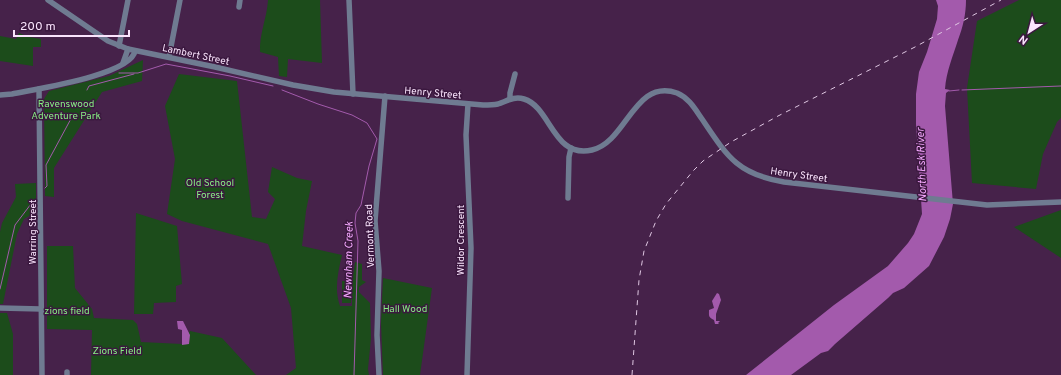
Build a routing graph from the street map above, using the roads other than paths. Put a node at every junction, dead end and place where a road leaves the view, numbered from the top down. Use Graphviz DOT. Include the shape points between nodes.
graph roads {
  1 [pos="48,0"];
  2 [pos="128,0"];
  3 [pos="180,0"];
  4 [pos="240,0"];
  5 [pos="349,0"];
  6 [pos="239,7"];
  7 [pos="119,46"];
  8 [pos="128,49"];
  9 [pos="136,51"];
  10 [pos="169,57"];
  11 [pos="123,64"];
  12 [pos="515,74"];
  13 [pos="39,88"];
  14 [pos="353,94"];
  15 [pos="0,95"];
  16 [pos="385,96"];
  17 [pos="510,99"];
  18 [pos="468,104"];
  19 [pos="571,148"];
  20 [pos="568,198"];
  21 [pos="1061,202"];
  22 [pos="0,308"];
  23 [pos="41,309"];
  24 [pos="42,375"];
  25 [pos="379,375"];
  26 [pos="467,375"];
  1 -- 7 [label="street, Lambert Street"];
  2 -- 7 [label="street"];
  3 -- 10 [label="street"];
  4 -- 6 [label="street"];
  5 -- 14 [label="street"];
  7 -- 8 [label="street, Lambert Street"];
  8 -- 9 [label="street, Lambert Street"];
  8 -- 11 [label="street"];
  9 -- 10 [label="street, Lambert Street"];
  9 -- 11 [label="street" via="129,61"];
  10 -- 14 [label="street, Lambert Street" via="293,85"];
  11 -- 13 [label="street" via="98,75"];
  12 -- 17 [label="street"];
  13 -- 15 [label="street"];
  13 -- 23 [label="street, Warring Street"];
  14 -- 16 [label="street, Henry Street"];
  16 -- 18 [label="street, Henry Street"];
  16 -- 25 [label="street, Vermont Road" via="375,221 379,271"];
  17 -- 18 [label="street, Henry Street" via="492,105"];
  17 -- 19 [label="street, Henry Street" via="519,98 531,103 560,139"];
  18 -- 26 [label="street, Wildor Crescent" via="466,136 471,248"];
  19 -- 20 [label="street"];
  19 -- 21 [label="street, Henry Street" via="588,151 603,145 611,139 641,101 657,92 669,92 681,95 691,103 729,157 756,176 784,182 975,204"];
  22 -- 23 [label="street"];
  23 -- 24 [label="street, Warring Street"];
}
